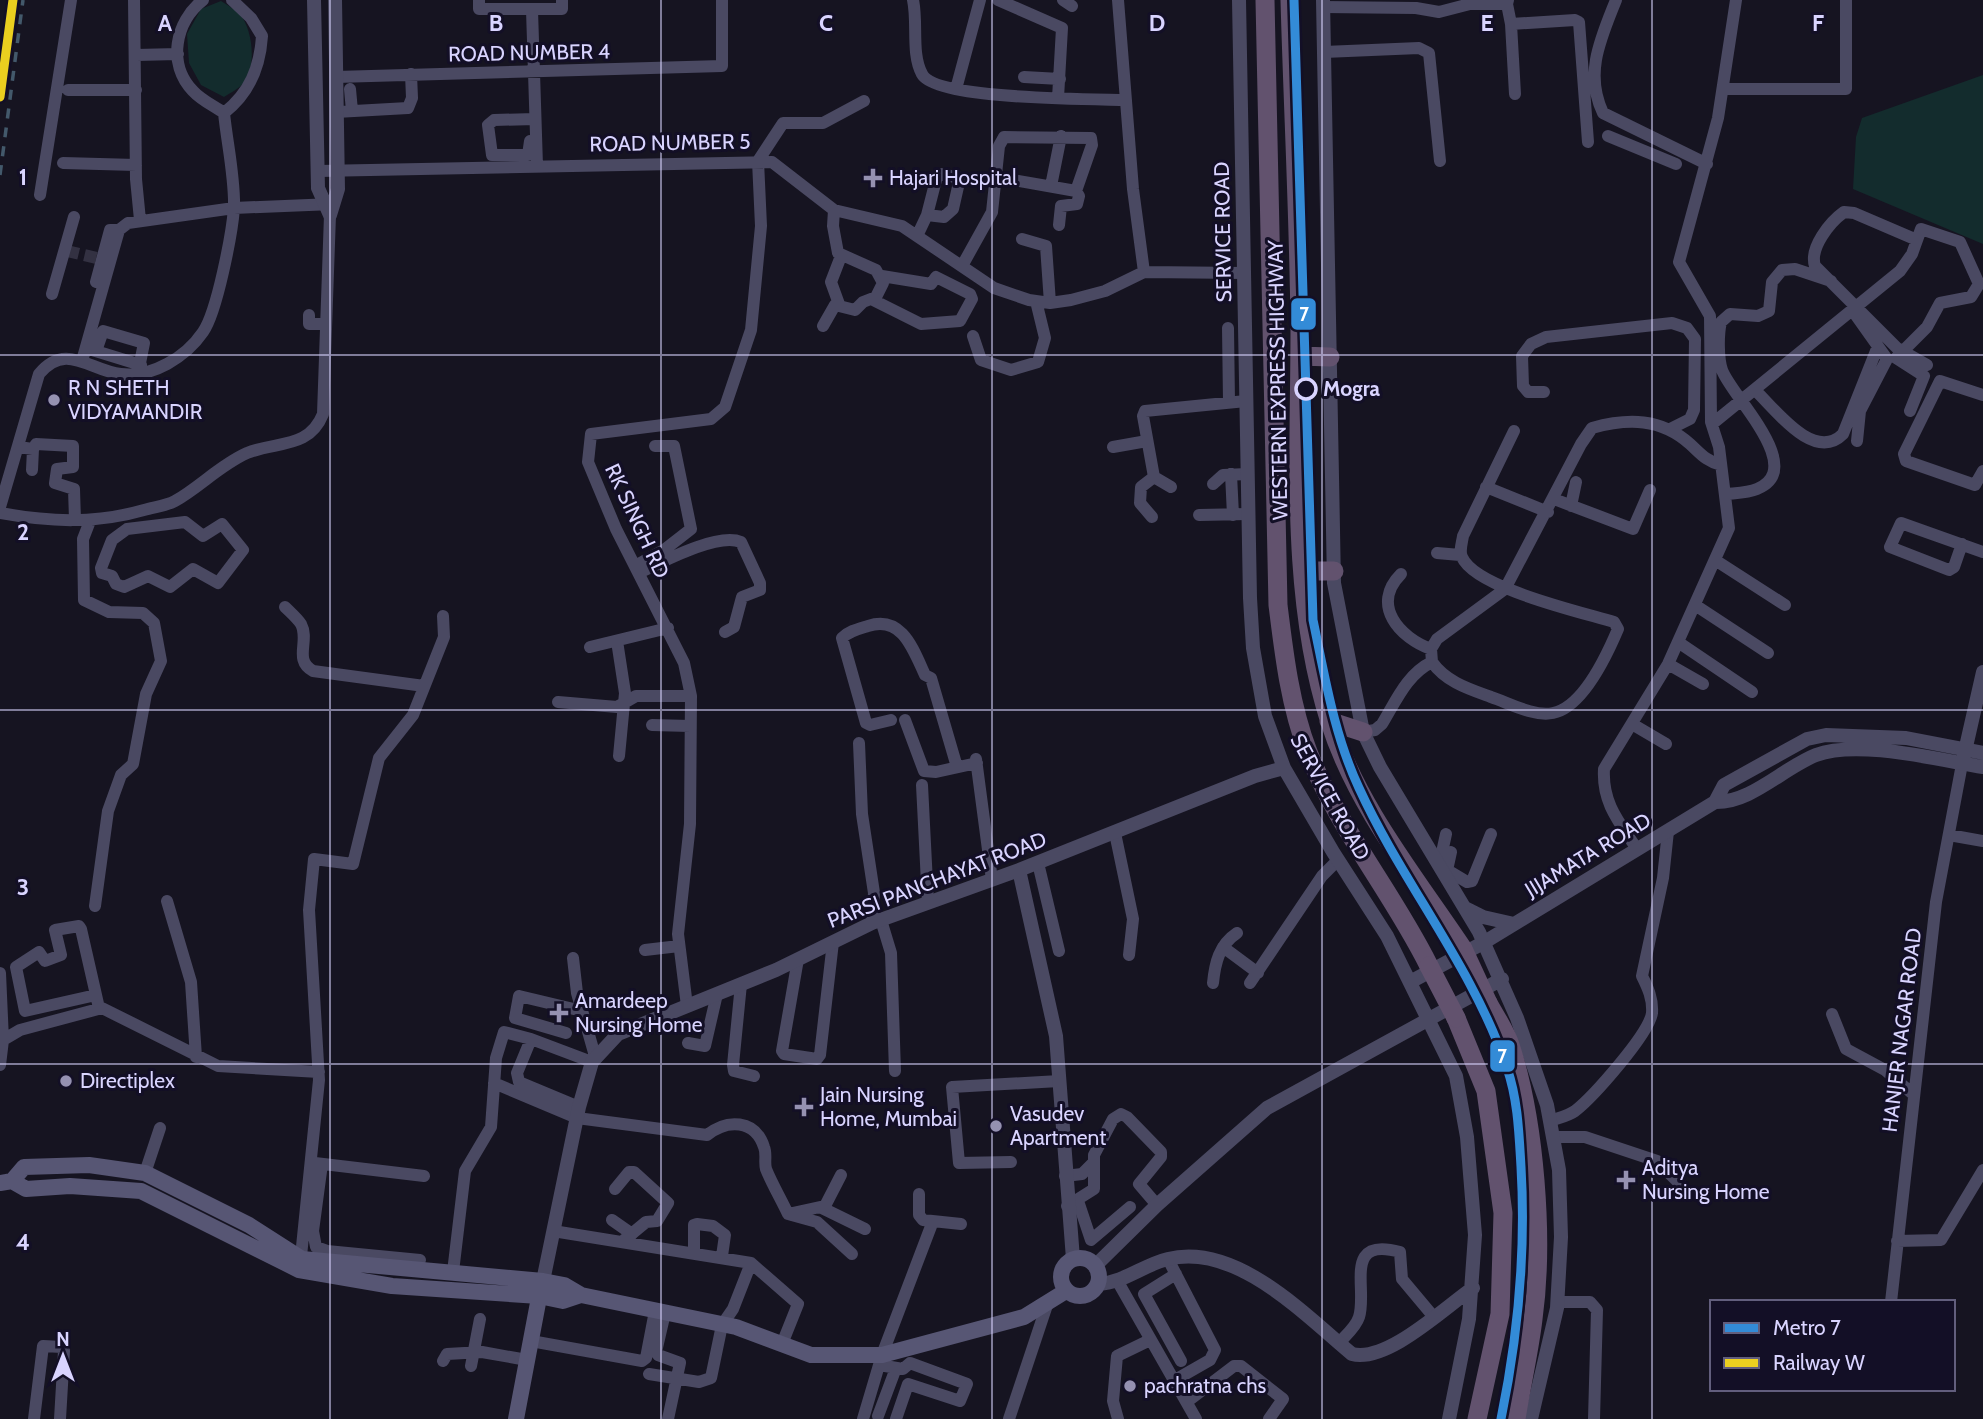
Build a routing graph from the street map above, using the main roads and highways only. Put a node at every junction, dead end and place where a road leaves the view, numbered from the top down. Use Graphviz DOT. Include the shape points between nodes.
graph roads {
  1 [pos="1265,0"];
  2 [pos="1290,0"];
  3 [pos="1300,356"];
  4 [pos="1330,357"];
  5 [pos="1305,571"];
  6 [pos="1334,571"];
  7 [pos="1329,721"];
  8 [pos="1363,732"];
  9 [pos="12,1184"];
  10 [pos="301,1264"];
  11 [pos="541,1288"];
  12 [pos="1066,1291"];
  13 [pos="516,1419"];
  14 [pos="1476,1419"];
  15 [pos="1516,1419"];
  1 -- 14 [label="highway, WESTERN EXPRESS HIGHWAY, bridge" via="1278,605 1288,680 1308,752 1345,825 1411,930 1456,1018 1486,1091 1503,1213 1500,1314"];
  2 -- 3 [label="highway, WESTERN EXPRESS HIGHWAY"];
  3 -- 4 [label="highway"];
  3 -- 5 [label="highway, WESTERN EXPRESS HIGHWAY"];
  5 -- 6 [label="highway"];
  5 -- 7 [label="highway, WESTERN EXPRESS HIGHWAY"];
  7 -- 8 [label="highway"];
  7 -- 15 [label="highway, WESTERN EXPRESS HIGHWAY, bridge" via="1371,811 1463,949 1509,1043 1530,1139 1537,1268"];
  9 -- 10 [label="main road" via="141,1191"];
  9 -- 10 [label="main road" via="24,1167 89,1164 145,1173 249,1225"];
  10 -- 11 [label="main road" via="353,1259"];
  10 -- 11 [label="main road" via="392,1286"];
  11 -- 12 [label="main road" via="563,1301 581,1295 722,1325 811,1355 880,1360 1024,1317"];
  11 -- 13 [label="main road"];
  12 -- 12 [label="main road" via="1061,1273 1073,1259 1085,1258 1096,1265 1099,1284 1084,1296"];
}
